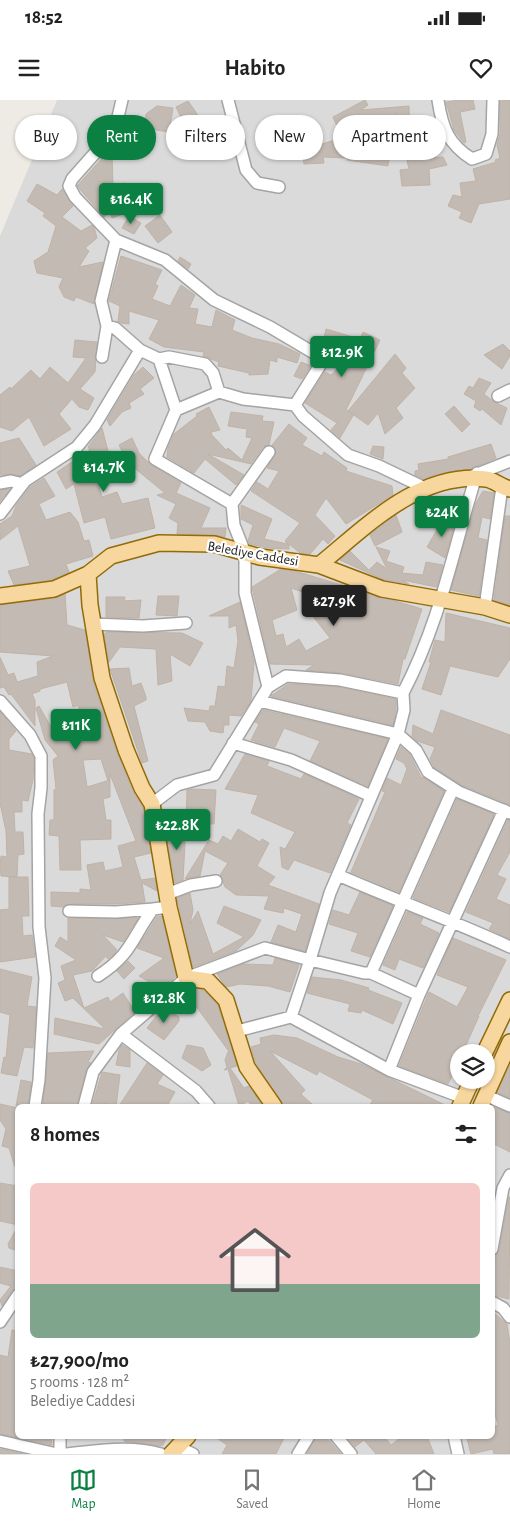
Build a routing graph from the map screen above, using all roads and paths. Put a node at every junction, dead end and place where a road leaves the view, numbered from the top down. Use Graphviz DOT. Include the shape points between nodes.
graph roads {
  1 [pos="122,100"];
  2 [pos="228,100"];
  3 [pos="438,100"];
  4 [pos="493,100"];
  5 [pos="280,187"];
  6 [pos="116,240"];
  7 [pos="107,326"];
  8 [pos="140,350"];
  9 [pos="102,357"];
  10 [pos="340,358"];
  11 [pos="159,359"];
  12 [pos="324,359"];
  13 [pos="510,390"];
  14 [pos="218,392"];
  15 [pos="498,396"];
  16 [pos="296,405"];
  17 [pos="176,410"];
  18 [pos="270,452"];
  19 [pos="510,461"];
  20 [pos="473,477"];
  21 [pos="0,483"];
  22 [pos="23,484"];
  23 [pos="425,488"];
  24 [pos="506,488"];
  25 [pos="232,504"];
  26 [pos="0,514"];
  27 [pos="245,553"];
  28 [pos="319,565"];
  29 [pos="88,574"];
  30 [pos="0,596"];
  31 [pos="442,600"];
  32 [pos="485,607"];
  33 [pos="510,615"];
  34 [pos="186,623"];
  35 [pos="93,624"];
  36 [pos="268,686"];
  37 [pos="403,693"];
  38 [pos="0,701"];
  39 [pos="259,701"];
  40 [pos="398,734"];
  41 [pos="233,742"];
  42 [pos="453,789"];
  43 [pos="372,796"];
  44 [pos="152,804"];
  45 [pos="507,812"];
  46 [pos="338,875"];
  47 [pos="216,881"];
  48 [pos="168,900"];
  49 [pos="402,903"];
  50 [pos="153,909"];
  51 [pos="69,911"];
  52 [pos="452,920"];
  53 [pos="510,947"];
  54 [pos="310,960"];
  55 [pos="371,973"];
  56 [pos="98,976"];
  57 [pos="186,978"];
  58 [pos="419,995"];
  59 [pos="510,1000"];
  60 [pos="291,1017"];
  61 [pos="237,1031"];
  62 [pos="121,1034"];
  63 [pos="510,1042"];
  64 [pos="489,1044"];
  65 [pos="389,1070"];
  66 [pos="468,1089"];
  67 [pos="462,1102"];
  68 [pos="487,1103"];
  69 [pos="35,1104"];
  70 [pos="84,1104"];
  71 [pos="208,1104"];
  72 [pos="273,1104"];
  73 [pos="495,1104"];
  74 [pos="510,1106"];
  75 [pos="510,1175"];
  76 [pos="502,1188"];
  77 [pos="495,1231"];
  78 [pos="15,1300"];
  79 [pos="495,1304"];
  80 [pos="508,1312"];
  81 [pos="0,1322"];
  82 [pos="60,1439"];
  83 [pos="307,1439"];
  84 [pos="338,1439"];
  85 [pos="455,1439"];
  86 [pos="0,1441"];
  87 [pos="179,1446"];
  88 [pos="58,1454"];
  89 [pos="66,1454"];
  90 [pos="161,1454"];
  91 [pos="193,1454"];
  92 [pos="298,1454"];
  93 [pos="351,1454"];
  94 [pos="458,1454"];
  1 -- 6 [label="street" via="113,138 95,153 69,186 75,198"];
  2 -- 5 [label="street" via="246,170 258,183"];
  3 -- 4 [label="street" via="442,125 458,150 472,159 486,154 492,134"];
  6 -- 7 [label="street" via="101,301"];
  6 -- 12 [label="street" via="166,260 214,300 270,327"];
  7 -- 8 [label="street" via="116,328"];
  7 -- 9 [label="street"];
  8 -- 11 [label="street"];
  8 -- 22 [label="street" via="78,447"];
  10 -- 12 [label="street"];
  11 -- 14 [label="street" via="169,357 205,364 213,373"];
  11 -- 17 [label="street"];
  12 -- 16 [label="street"];
  13 -- 15 [label="street"];
  14 -- 16 [label="street" via="243,399"];
  14 -- 17 [label="street"];
  16 -- 23 [label="street" via="303,416 348,455"];
  17 -- 25 [label="street" via="154,459"];
  18 -- 25 [label="street"];
  19 -- 20 [label="street"];
  20 -- 23 [label="main road"];
  20 -- 24 [label="main road" via="488,479"];
  20 -- 31 [label="street"];
  21 -- 22 [label="street"];
  22 -- 26 [label="street"];
  23 -- 28 [label="main road" via="386,511"];
  24 -- 32 [label="street"];
  25 -- 27 [label="street" via="234,525"];
  27 -- 28 [label="main road, Belediye Caddesi"];
  27 -- 29 [label="main road, Belediye Caddesi" via="214,544 159,543 111,556"];
  27 -- 36 [label="street" via="244,592"];
  28 -- 31 [label="main road, Belediye Caddesi" via="382,589"];
  29 -- 30 [label="main road, Belediye Caddesi" via="54,589"];
  29 -- 35 [label="main road"];
  31 -- 32 [label="main road, Belediye Caddesi"];
  31 -- 37 [label="street" via="422,657"];
  32 -- 33 [label="main road, Belediye Caddesi"];
  34 -- 35 [label="street" via="143,626"];
  35 -- 44 [label="main road" via="102,678 126,750"];
  36 -- 37 [label="street" via="286,676 303,676"];
  36 -- 39 [label="street"];
  37 -- 40 [label="street" via="404,710"];
  38 -- 69 [label="street" via="30,735 41,756 39,927 45,978"];
  39 -- 40 [label="street"];
  39 -- 41 [label="street"];
  40 -- 42 [label="street" via="416,750 428,772"];
  40 -- 43 [label="street"];
  41 -- 43 [label="street" via="291,760"];
  41 -- 44 [label="street" via="214,775 177,784"];
  42 -- 45 [label="street"];
  42 -- 49 [label="street"];
  43 -- 46 [label="street"];
  44 -- 48 [label="main road"];
  45 -- 52 [label="street"];
  46 -- 49 [label="street"];
  46 -- 54 [label="street"];
  47 -- 48 [label="street" via="191,885"];
  48 -- 50 [label="street"];
  48 -- 57 [label="main road"];
  49 -- 52 [label="street"];
  49 -- 55 [label="street"];
  50 -- 51 [label="street"];
  50 -- 56 [label="street" via="128,952"];
  52 -- 53 [label="street"];
  52 -- 58 [label="street"];
  54 -- 55 [label="street"];
  54 -- 57 [label="street" via="265,948"];
  54 -- 60 [label="street"];
  55 -- 58 [label="street"];
  57 -- 61 [label="main road" via="208,981 220,993 226,1000"];
  57 -- 62 [label="street"];
  58 -- 65 [label="street"];
  59 -- 64 [label="main road"];
  60 -- 61 [label="street"];
  60 -- 65 [label="street"];
  61 -- 72 [label="main road" via="248,1067"];
  62 -- 70 [label="street" via="92,1072"];
  62 -- 71 [label="street" via="196,1091"];
  63 -- 68 [label="main road"];
  65 -- 67 [label="street"];
  66 -- 67 [label="main road"];
  73 -- 74 [label="street"];
  75 -- 76 [label="street"];
  76 -- 77 [label="street"];
  78 -- 81 [label="street"];
  79 -- 80 [label="street"];
  82 -- 88 [label="street"];
  83 -- 92 [label="street"];
  84 -- 93 [label="street"];
  85 -- 94 [label="street"];
  86 -- 88 [label="street"];
  87 -- 91 [label="street"];
  89 -- 90 [label="street" via="117,1449"];
}
